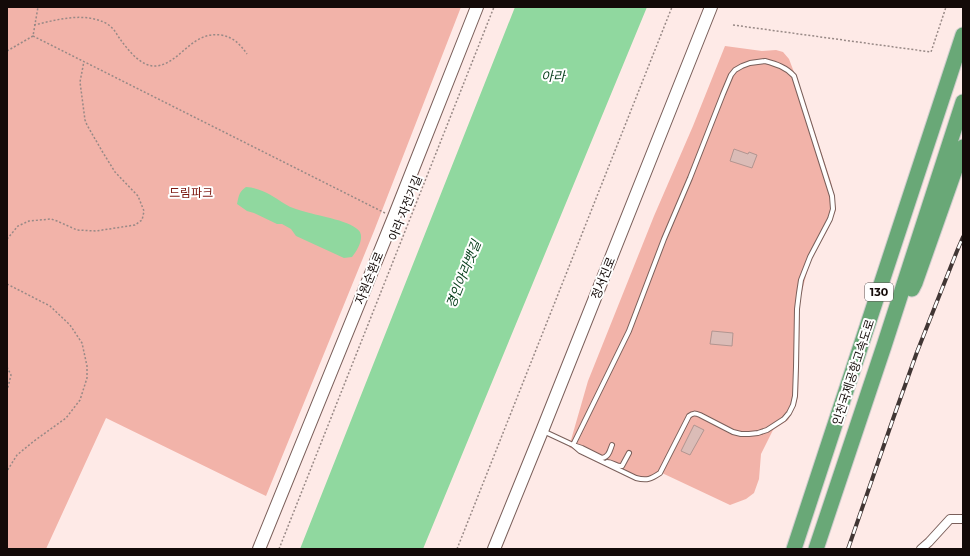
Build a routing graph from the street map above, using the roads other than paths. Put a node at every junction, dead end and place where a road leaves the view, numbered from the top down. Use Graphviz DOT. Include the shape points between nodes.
graph roads {
  1 [pos="477,7"];
  2 [pos="711,7"];
  3 [pos="963,35"];
  4 [pos="963,102"];
  5 [pos="963,147"];
  6 [pos="884,346"];
  7 [pos="542,431"];
  8 [pos="573,445"];
  9 [pos="612,445"];
  10 [pos="628,453"];
  11 [pos="608,455"];
  12 [pos="607,463"];
  13 [pos="963,519"];
  14 [pos="259,549"];
  15 [pos="494,549"];
  16 [pos="794,549"];
  17 [pos="816,549"];
  18 [pos="921,549"];
  1 -- 14 [label="main road, 자원순환로"];
  2 -- 7 [label="main road, 정서진로"];
  3 -- 16 [label="highway, 인천국제공항고속도로 / 130"];
  4 -- 6 [label="highway, 인천국제공항고속도로 / 130"];
  5 -- 6 [label="highway" via="915,283"];
  6 -- 17 [label="highway, 인천국제공항고속도로 / 130"];
  7 -- 8 [label="lane"];
  7 -- 15 [label="main road, 정서진로"];
  8 -- 11 [label="lane" via="602,458"];
  8 -- 12 [label="lane" via="580,451"];
  8 -- 12 [label="lane" via="629,331 731,75 735,70 750,63 765,61 782,66 794,76 832,196 833,209 801,280 797,309 793,405 784,418 758,433 741,434 696,413 689,416 660,473 652,478 636,478"];
  9 -- 11 [label="lane"];
  10 -- 12 [label="lane" via="622,466"];
  11 -- 12 [label="lane"];
  13 -- 18 [label="street" via="950,519"];
}
